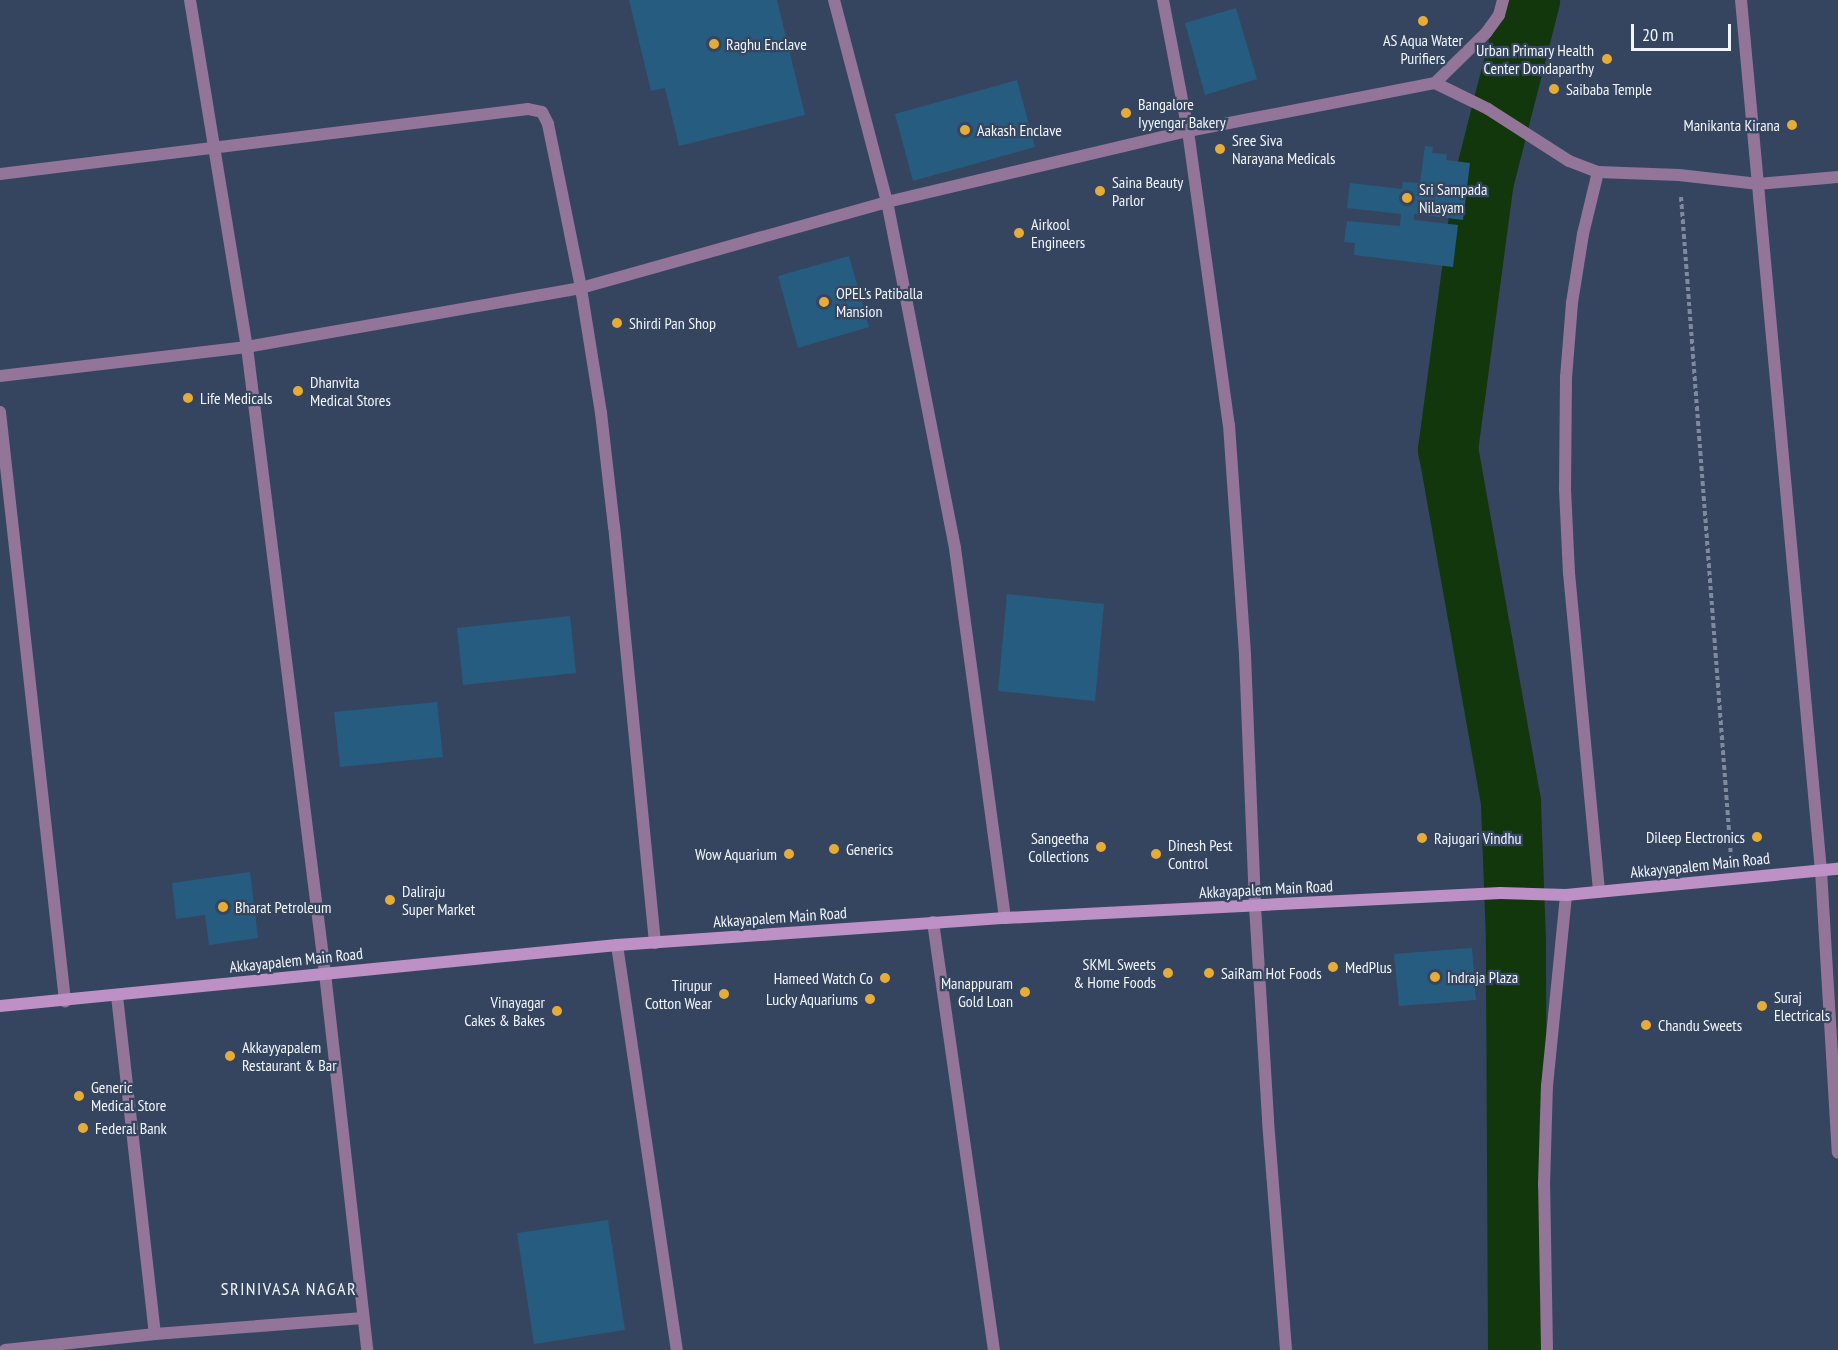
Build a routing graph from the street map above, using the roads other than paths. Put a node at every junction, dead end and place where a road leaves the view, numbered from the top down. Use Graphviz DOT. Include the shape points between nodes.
graph roads {
  1 [pos="190,0"];
  2 [pos="834,0"];
  3 [pos="1163,0"];
  4 [pos="1503,0"];
  5 [pos="1741,0"];
  6 [pos="1435,83"];
  7 [pos="1188,131"];
  8 [pos="214,148"];
  9 [pos="1598,172"];
  10 [pos="0,174"];
  11 [pos="1838,177"];
  12 [pos="1758,184"];
  13 [pos="887,202"];
  14 [pos="581,288"];
  15 [pos="247,347"];
  16 [pos="0,376"];
  17 [pos="0,412"];
  18 [pos="1838,869"];
  19 [pos="1821,870"];
  20 [pos="1599,892"];
  21 [pos="1566,895"];
  22 [pos="1255,906"];
  23 [pos="1005,918"];
  24 [pos="933,922"];
  25 [pos="655,943"];
  26 [pos="617,945"];
  27 [pos="325,973"];
  28 [pos="117,996"];
  29 [pos="65,1001"];
  30 [pos="0,1006"];
  31 [pos="1838,1152"];
  32 [pos="363,1318"];
  33 [pos="155,1334"];
  34 [pos="5,1350"];
  35 [pos="367,1350"];
  36 [pos="678,1350"];
  37 [pos="994,1350"];
  38 [pos="1287,1350"];
  39 [pos="1547,1350"];
  1 -- 8 [label="street"];
  2 -- 13 [label="street"];
  3 -- 7 [label="street"];
  4 -- 6 [label="street" via="1499,15 1485,33"];
  5 -- 12 [label="street"];
  6 -- 7 [label="street"];
  6 -- 9 [label="street" via="1488,109 1569,161"];
  7 -- 13 [label="street"];
  7 -- 22 [label="street" via="1230,425 1245,655"];
  8 -- 10 [label="street"];
  8 -- 14 [label="street" via="528,109 542,112 548,124"];
  8 -- 15 [label="street"];
  9 -- 12 [label="street"];
  9 -- 20 [label="street" via="1572,303 1566,377 1565,489 1569,573"];
  11 -- 12 [label="street"];
  12 -- 19 [label="street"];
  13 -- 14 [label="street"];
  13 -- 23 [label="street" via="955,548"];
  14 -- 15 [label="street"];
  14 -- 25 [label="street" via="614,527"];
  15 -- 16 [label="street"];
  15 -- 27 [label="street"];
  17 -- 29 [label="street"];
  18 -- 19 [label="main road, Akkayyapalem Main Road"];
  19 -- 20 [label="main road, Akkayyapalem Main Road"];
  19 -- 31 [label="street"];
  20 -- 21 [label="main road, Akkayyapalem Main Road"];
  21 -- 22 [label="main road, Akkayapalem Main Road" via="1500,893"];
  21 -- 39 [label="street" via="1547,1086"];
  22 -- 23 [label="main road, Akkayapalem Main Road"];
  22 -- 38 [label="street"];
  23 -- 24 [label="main road, Akkayapalem Main Road"];
  24 -- 25 [label="main road, Akkayapalem Main Road"];
  24 -- 37 [label="street"];
  25 -- 26 [label="main road, Akkayapalem Main Road"];
  26 -- 27 [label="main road, Akkayapalem Main Road"];
  26 -- 36 [label="street"];
  27 -- 28 [label="main road, Akkayapalem Main Road"];
  27 -- 32 [label="street"];
  28 -- 29 [label="main road, Akkayapalem Main Road"];
  28 -- 33 [label="street"];
  29 -- 30 [label="main road, Akkayapalem Main Road"];
  32 -- 33 [label="street"];
  32 -- 35 [label="street"];
  33 -- 34 [label="street"];
}
